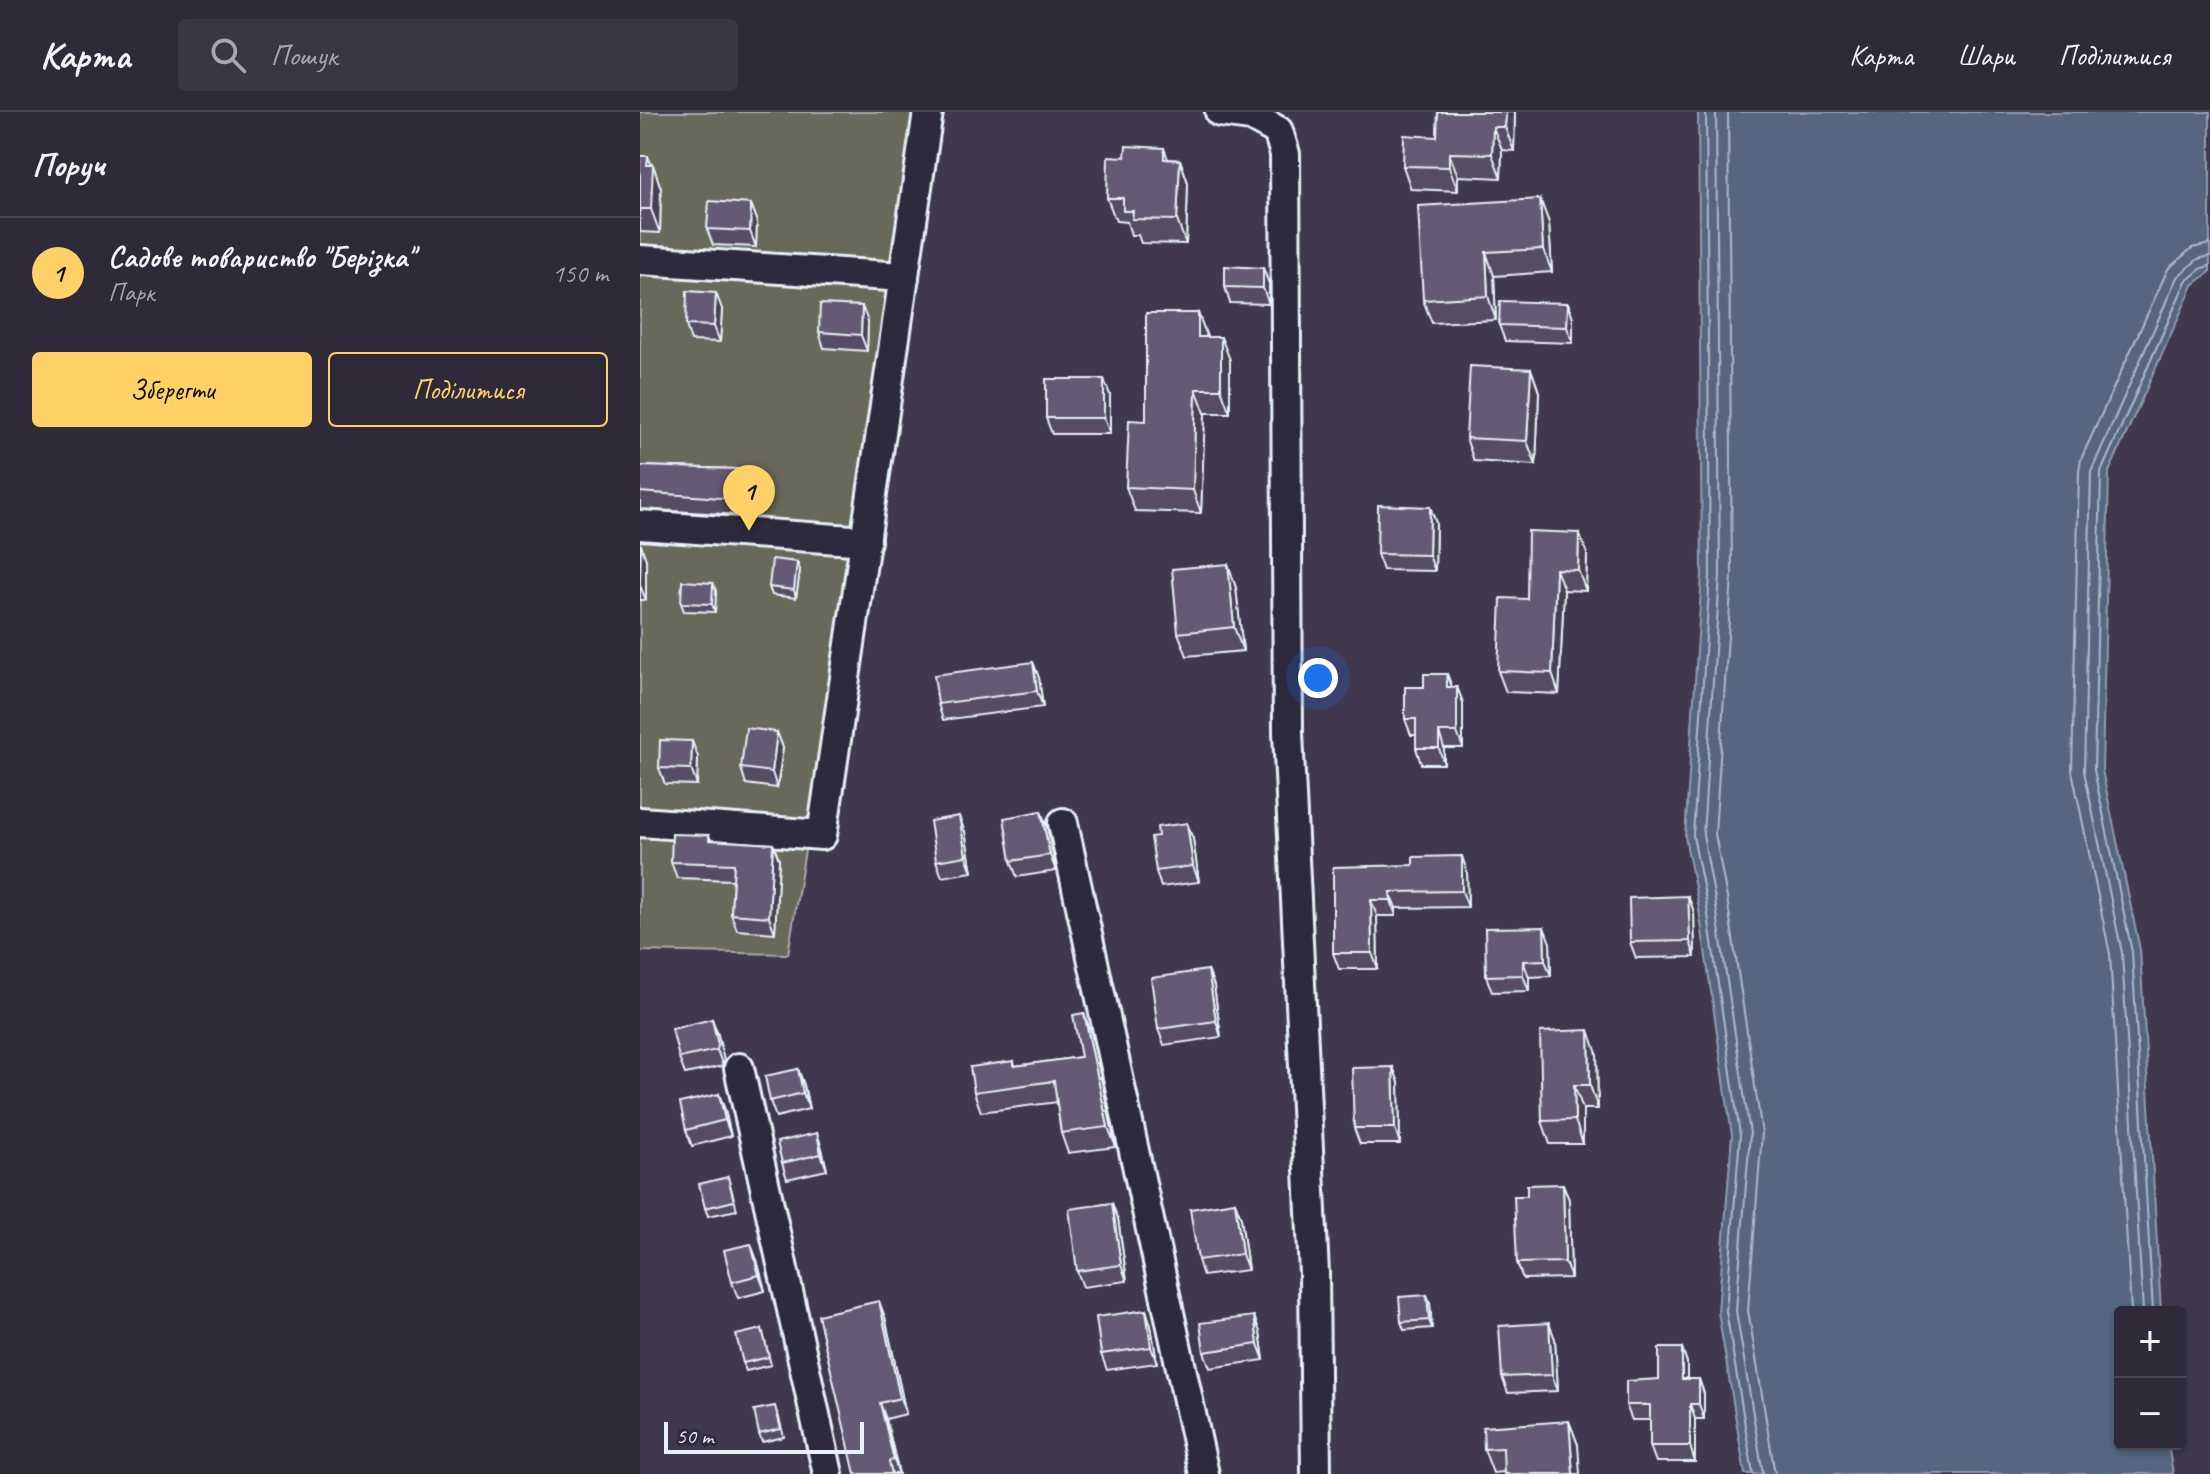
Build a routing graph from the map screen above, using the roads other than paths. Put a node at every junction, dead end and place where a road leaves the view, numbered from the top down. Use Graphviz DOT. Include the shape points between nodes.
graph roads {
  1 [pos="928,112"];
  2 [pos="1220,112"];
  3 [pos="640,260"];
  4 [pos="904,277"];
  5 [pos="640,525"];
  6 [pos="866,541"];
  7 [pos="640,822"];
  8 [pos="1063,823"];
  9 [pos="739,1068"];
  10 [pos="828,1474"];
  11 [pos="1204,1474"];
  12 [pos="1316,1474"];
  1 -- 4 [label="street"];
  2 -- 12 [label="street" via="1251,116 1278,131 1285,154 1288,733 1314,1274"];
  3 -- 4 [label="street"];
  4 -- 6 [label="street"];
  5 -- 6 [label="street"];
  6 -- 7 [label="street" via="822,835"];
  8 -- 11 [label="street"];
  9 -- 10 [label="street"];
}
